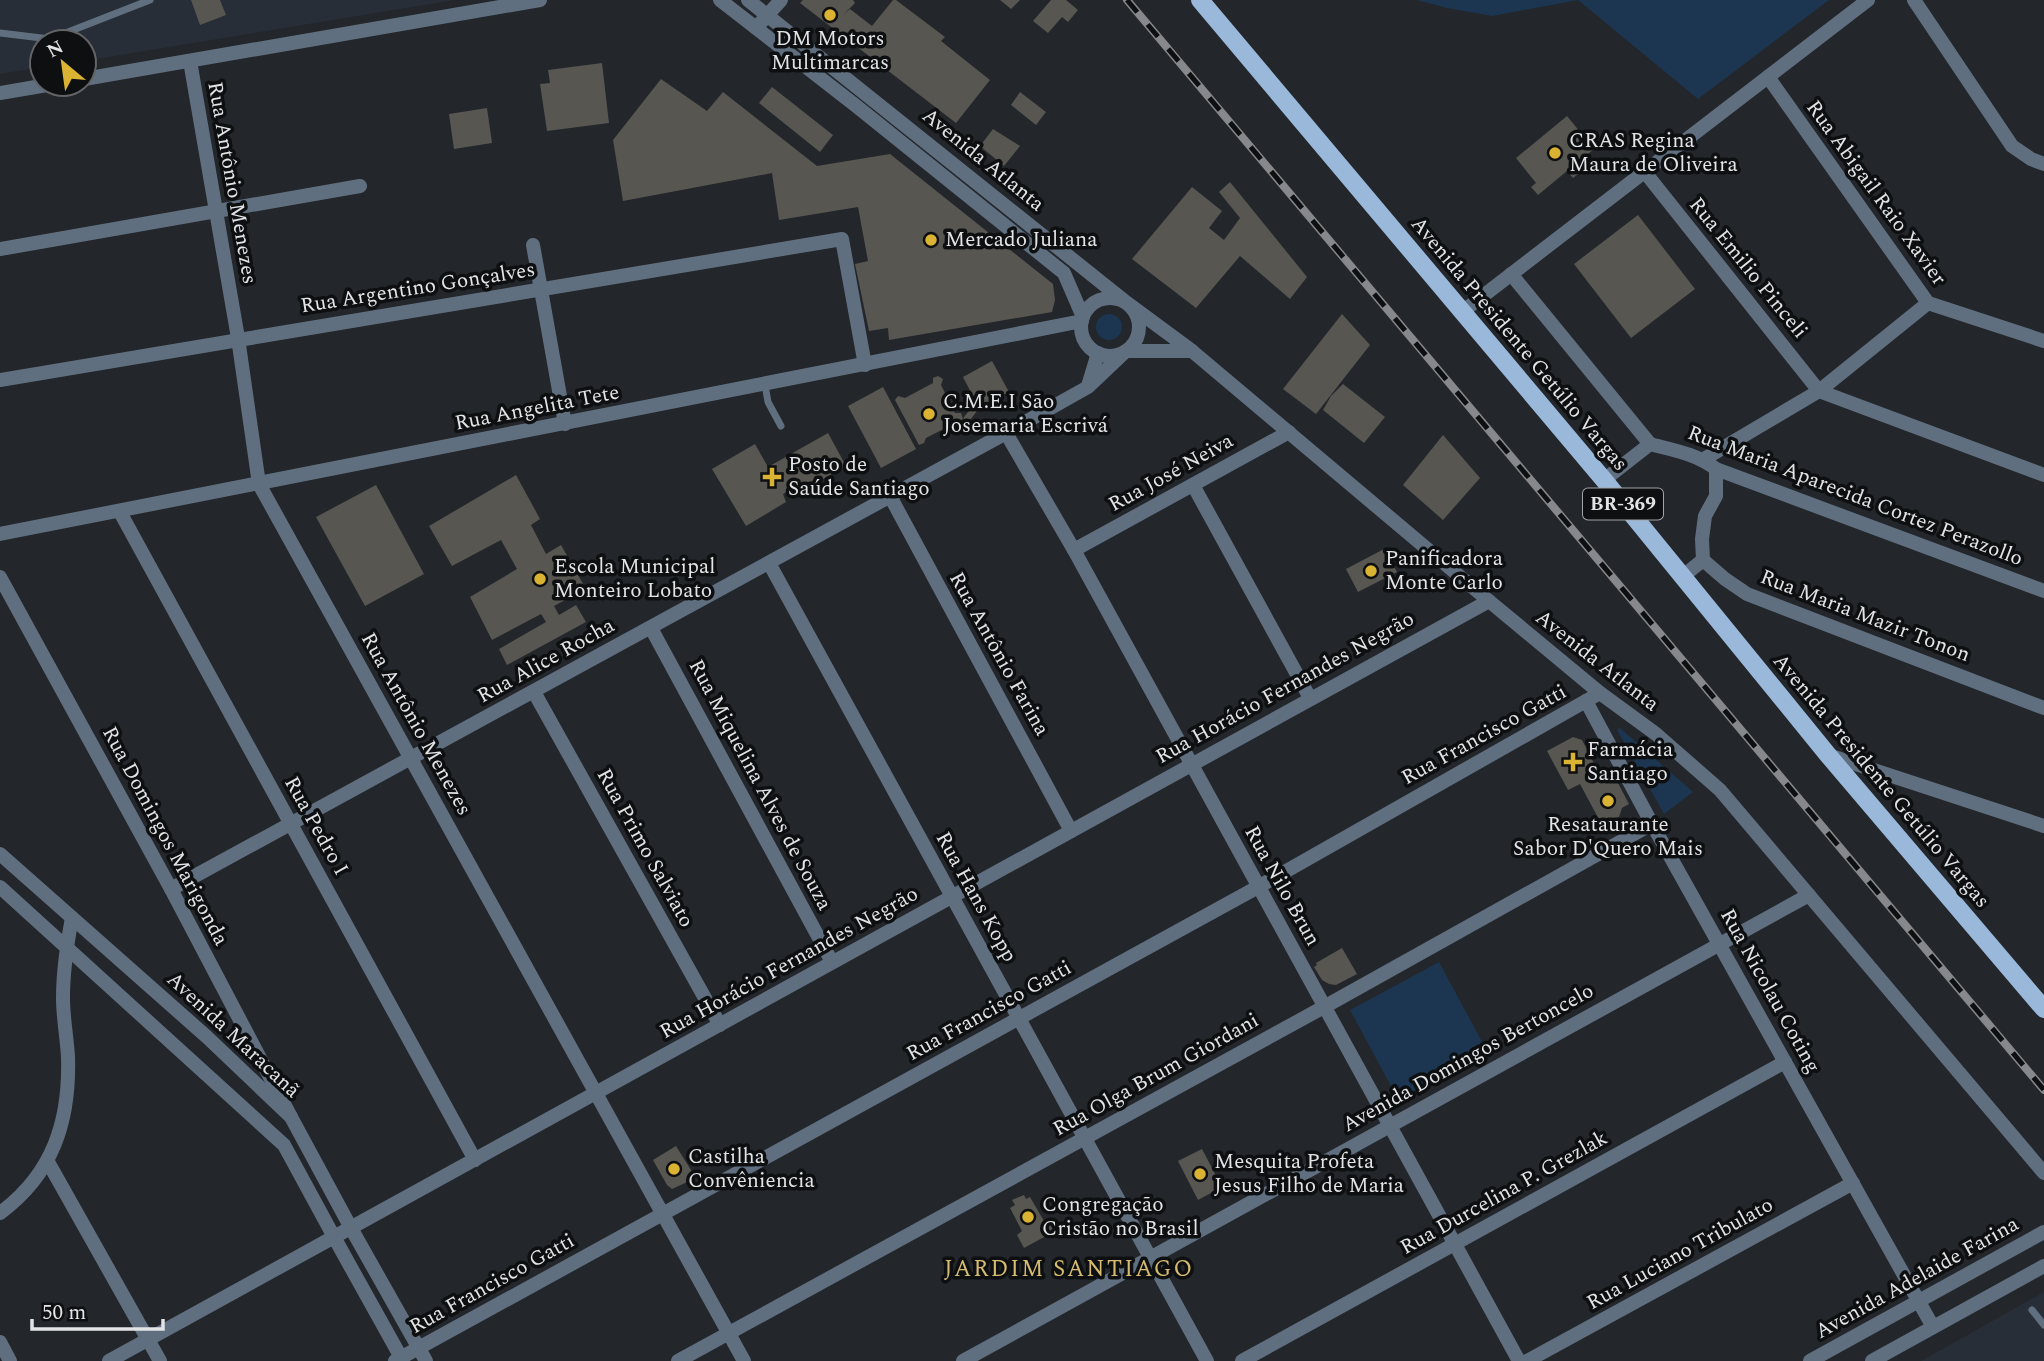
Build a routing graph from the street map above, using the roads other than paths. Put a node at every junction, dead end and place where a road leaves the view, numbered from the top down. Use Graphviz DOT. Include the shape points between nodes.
graph roads {
  1 [pos="150,0"];
  2 [pos="540,0"];
  3 [pos="720,0"];
  4 [pos="748,0"];
  5 [pos="781,0"];
  6 [pos="1200,0"];
  7 [pos="1868,0"];
  8 [pos="1914,0"];
  9 [pos="767,16"];
  10 [pos="756,27"];
  11 [pos="0,33"];
  12 [pos="190,61"];
  13 [pos="98,77"];
  14 [pos="1768,77"];
  15 [pos="28,88"];
  16 [pos="866,92"];
  17 [pos="0,93"];
  18 [pos="855,105"];
  19 [pos="2044,164"];
  20 [pos="1644,171"];
  21 [pos="360,186"];
  22 [pos="217,211"];
  23 [pos="533,244"];
  24 [pos="0,249"];
  25 [pos="1511,274"];
  26 [pos="541,290"];
  27 [pos="1127,303"];
  28 [pos="1928,303"];
  29 [pos="1462,312"];
  30 [pos="1083,319"];
  31 [pos="238,338"];
  32 [pos="2044,341"];
  33 [pos="1126,351"];
  34 [pos="1192,351"];
  35 [pos="1098,353"];
  36 [pos="865,365"];
  37 [pos="0,380"];
  38 [pos="765,385"];
  39 [pos="1088,387"];
  40 [pos="1819,391"];
  41 [pos="565,424"];
  42 [pos="781,426"];
  43 [pos="1289,432"];
  44 [pos="1006,433"];
  45 [pos="1650,444"];
  46 [pos="1704,459"];
  47 [pos="1716,469"];
  48 [pos="2044,475"];
  49 [pos="1604,480"];
  50 [pos="260,484"];
  51 [pos="1193,485"];
  52 [pos="890,496"];
  53 [pos="120,512"];
  54 [pos="0,534"];
  55 [pos="1074,550"];
  56 [pos="1703,560"];
  57 [pos="769,563"];
  58 [pos="0,576"];
  59 [pos="1682,577"];
  60 [pos="2044,591"];
  61 [pos="1489,601"];
  62 [pos="651,628"];
  63 [pos="534,692"];
  64 [pos="1600,692"];
  65 [pos="1310,698"];
  66 [pos="1586,701"];
  67 [pos="2044,708"];
  68 [pos="1828,755"];
  69 [pos="412,759"];
  70 [pos="1190,764"];
  71 [pos="291,824"];
  72 [pos="1652,824"];
  73 [pos="2044,826"];
  74 [pos="1072,831"];
  75 [pos="0,854"];
  76 [pos="0,887"];
  77 [pos="1258,887"];
  78 [pos="171,889"];
  79 [pos="1810,895"];
  80 [pos="953,898"];
  81 [pos="72,918"];
  82 [pos="1720,944"];
  83 [pos="66,947"];
  84 [pos="832,962"];
  85 [pos="1324,1007"];
  86 [pos="2044,1009"];
  87 [pos="1020,1018"];
  88 [pos="720,1025"];
  89 [pos="1785,1062"];
  90 [pos="597,1093"];
  91 [pos="291,1117"];
  92 [pos="1388,1125"];
  93 [pos="271,1131"];
  94 [pos="1086,1138"];
  95 [pos="475,1160"];
  96 [pos="48,1162"];
  97 [pos="2041,1165"];
  98 [pos="1853,1183"];
  99 [pos="0,1213"];
  100 [pos="664,1213"];
  101 [pos="351,1227"];
  102 [pos="2044,1232"];
  103 [pos="334,1237"];
  104 [pos="1454,1244"];
  105 [pos="1152,1258"];
  106 [pos="2044,1266"];
  107 [pos="388,1293"];
  108 [pos="1918,1301"];
  109 [pos="371,1303"];
  110 [pos="2032,1310"];
  111 [pos="2044,1325"];
  112 [pos="1933,1327"];
  113 [pos="729,1333"];
  114 [pos="148,1339"];
  115 [pos="0,1342"];
  116 [pos="423,1354"];
  117 [pos="400,1360"];
  118 [pos="10,1361"];
  119 [pos="108,1361"];
  120 [pos="160,1361"];
  121 [pos="678,1361"];
  122 [pos="744,1361"];
  123 [pos="963,1361"];
  124 [pos="1207,1361"];
  125 [pos="1242,1361"];
  126 [pos="1519,1361"];
  127 [pos="1527,1361"];
  128 [pos="1810,1361"];
  129 [pos="1872,1361"];
  1 -- 11 [label="lane" via="50,39"];
  2 -- 12 [label="street"];
  3 -- 10 [label="street, Avenida Atlanta"];
  4 -- 9 [label="street, Avenida Atlanta"];
  5 -- 9 [label="street"];
  6 -- 29 [label="main road, Avenida Presidente Getúlio Vargas / BR-369"];
  7 -- 14 [label="street"];
  8 -- 19 [label="street" via="2012,146"];
  9 -- 10 [label="street"];
  9 -- 16 [label="street, Avenida Atlanta"];
  10 -- 18 [label="street, Avenida Atlanta"];
  12 -- 13 [label="street"];
  12 -- 22 [label="street, Rua Antônio Menezes"];
  14 -- 20 [label="street"];
  14 -- 28 [label="street, Rua Abigail Raio Xavier"];
  15 -- 17 [label="street"];
  16 -- 18 [label="street"];
  16 -- 27 [label="street, Avenida Atlanta"];
  18 -- 30 [label="street, Avenida Atlanta" via="1064,273"];
  20 -- 25 [label="street"];
  20 -- 40 [label="street, Rua Emilio Pinceli"];
  21 -- 22 [label="street"];
  22 -- 24 [label="street"];
  22 -- 31 [label="street, Rua Antônio Menezes"];
  23 -- 26 [label="street"];
  25 -- 29 [label="street"];
  25 -- 45 [label="street"];
  26 -- 31 [label="street, Rua Argentino Gonçalves"];
  26 -- 36 [label="street, Rua Argentino Gonçalves" via="842,239"];
  26 -- 41 [label="street"];
  27 -- 30 [label="street" via="1102,299"];
  27 -- 33 [label="street" via="1139,327"];
  27 -- 34 [label="street, Avenida Atlanta"];
  28 -- 32 [label="street, Rua Abigail Raio Xavier"];
  28 -- 40 [label="street"];
  29 -- 49 [label="main road, Avenida Presidente Getúlio Vargas / BR-369"];
  30 -- 35 [label="street" via="1085,340"];
  30 -- 36 [label="street, Rua Angelita Tete"];
  31 -- 37 [label="street, Rua Argentino Gonçalves"];
  31 -- 50 [label="street, Rua Antônio Menezes"];
  33 -- 34 [label="street"];
  33 -- 35 [label="street"];
  33 -- 39 [label="street, Rua Alice Rocha"];
  34 -- 43 [label="street, Avenida Atlanta"];
  35 -- 39 [label="street"];
  36 -- 38 [label="street, Rua Angelita Tete"];
  38 -- 41 [label="street, Rua Angelita Tete"];
  38 -- 42 [label="lane"];
  39 -- 44 [label="street, Rua Alice Rocha"];
  40 -- 46 [label="street"];
  40 -- 48 [label="street"];
  41 -- 50 [label="street, Rua Angelita Tete"];
  43 -- 51 [label="street, Rua José Neiva"];
  43 -- 61 [label="street, Avenida Atlanta"];
  44 -- 52 [label="street, Rua Alice Rocha"];
  44 -- 55 [label="street, Rua Nilo Brun"];
  45 -- 46 [label="street, Rua Maria Aparecida Cortez Perazollo"];
  45 -- 49 [label="street"];
  46 -- 47 [label="street, Rua Maria Aparecida Cortez Perazollo"];
  47 -- 56 [label="street" via="1716,496 1705,516"];
  47 -- 60 [label="street, Rua Maria Aparecida Cortez Perazollo"];
  49 -- 59 [label="main road, Avenida Presidente Getúlio Vargas / BR-369"];
  50 -- 53 [label="street, Rua Angelita Tete"];
  50 -- 69 [label="street, Rua Antônio Menezes"];
  51 -- 55 [label="street, Rua José Neiva"];
  51 -- 65 [label="street"];
  52 -- 57 [label="street, Rua Alice Rocha"];
  52 -- 74 [label="street, Rua Antônio Farina"];
  53 -- 54 [label="street, Rua Angelita Tete"];
  53 -- 71 [label="street, Rua Pedro I"];
  55 -- 70 [label="street, Rua Nilo Brun"];
  56 -- 59 [label="street"];
  56 -- 67 [label="street, Rua Maria Mazir Tonon" via="1747,594"];
  57 -- 62 [label="street, Rua Alice Rocha"];
  57 -- 80 [label="street, Rua Hans Kopp"];
  58 -- 78 [label="street, Rua Domingos Marigonda"];
  59 -- 68 [label="main road, Avenida Presidente Getúlio Vargas / BR-369"];
  61 -- 64 [label="street, Avenida Atlanta"];
  61 -- 65 [label="street, Rua Horácio Fernandes Negrão"];
  62 -- 63 [label="street, Rua Alice Rocha"];
  62 -- 84 [label="street, Rua Miquelina Alves de Souza"];
  63 -- 69 [label="street, Rua Alice Rocha"];
  63 -- 88 [label="street, Rua Primo Salviato"];
  64 -- 66 [label="street, Rua Francisco Gatti"];
  64 -- 79 [label="street, Avenida Atlanta" via="1720,790"];
  65 -- 70 [label="street, Rua Horácio Fernandes Negrão"];
  66 -- 72 [label="street, Rua Nicolau Coting"];
  66 -- 77 [label="street, Rua Francisco Gatti"];
  68 -- 73 [label="street"];
  68 -- 86 [label="main road, Avenida Presidente Getúlio Vargas / BR-369"];
  69 -- 71 [label="street, Rua Alice Rocha"];
  69 -- 90 [label="street, Rua Antônio Menezes"];
  70 -- 74 [label="street, Rua Horácio Fernandes Negrão"];
  70 -- 77 [label="street, Rua Nilo Brun"];
  71 -- 78 [label="street, Rua Alice Rocha"];
  71 -- 95 [label="street, Rua Pedro I"];
  72 -- 82 [label="street, Rua Nicolau Coting"];
  72 -- 85 [label="street, Rua Olga Brum Giordani"];
  74 -- 80 [label="street, Rua Horácio Fernandes Negrão"];
  75 -- 81 [label="street, Avenida Maracanã"];
  76 -- 83 [label="street"];
  77 -- 85 [label="street, Rua Nilo Brun"];
  77 -- 87 [label="street, Rua Francisco Gatti"];
  78 -- 91 [label="street, Rua Domingos Marigonda"];
  79 -- 82 [label="street, Avenida Domingos Bertoncelo"];
  79 -- 97 [label="street, Avenida Atlanta"];
  80 -- 84 [label="street, Rua Horácio Fernandes Negrão"];
  80 -- 87 [label="street, Rua Hans Kopp"];
  81 -- 83 [label="street"];
  81 -- 91 [label="street, Avenida Maracanã"];
  82 -- 89 [label="street, Rua Nicolau Coting"];
  82 -- 92 [label="street, Avenida Domingos Bertoncelo"];
  83 -- 93 [label="street"];
  83 -- 96 [label="street" via="63,1000 68,1092 63,1125"];
  84 -- 88 [label="street, Rua Horácio Fernandes Negrão"];
  85 -- 92 [label="street, Rua Nilo Brun"];
  85 -- 94 [label="street, Rua Olga Brum Giordani"];
  87 -- 94 [label="street, Rua Hans Kopp"];
  87 -- 100 [label="street, Rua Francisco Gatti"];
  88 -- 90 [label="street, Rua Horácio Fernandes Negrão"];
  89 -- 98 [label="street, Rua Nicolau Coting"];
  89 -- 104 [label="street, Rua Durcelina P. Grezlak"];
  90 -- 95 [label="street, Rua Horácio Fernandes Negrão"];
  90 -- 100 [label="street, Rua Antônio Menezes"];
  91 -- 93 [label="street"];
  91 -- 101 [label="street, Avenida Maracanã"];
  92 -- 104 [label="street, Rua Nilo Brun"];
  92 -- 105 [label="street, Avenida Domingos Bertoncelo"];
  93 -- 103 [label="street" via="284,1145"];
  94 -- 105 [label="street, Rua Hans Kopp"];
  94 -- 113 [label="street, Rua Olga Brum Giordani"];
  95 -- 101 [label="street, Rua Horácio Fernandes Negrão"];
  96 -- 99 [label="street"];
  96 -- 114 [label="street"];
  98 -- 108 [label="street, Rua Nicolau Coting"];
  98 -- 127 [label="street, Rua Luciano Tribulato"];
  100 -- 113 [label="street, Rua Antônio Menezes"];
  100 -- 116 [label="street, Rua Francisco Gatti"];
  101 -- 103 [label="street, Rua Horácio Fernandes Negrão"];
  101 -- 107 [label="street, Avenida Maracanã"];
  102 -- 108 [label="street, Avenida Adelaide Farina"];
  103 -- 109 [label="street"];
  103 -- 114 [label="street, Rua Horácio Fernandes Negrão"];
  104 -- 125 [label="street, Rua Durcelina P. Grezlak"];
  104 -- 126 [label="street, Rua Nilo Brun"];
  105 -- 123 [label="street, Avenida Domingos Bertoncelo"];
  105 -- 124 [label="street, Rua Hans Kopp"];
  106 -- 112 [label="street"];
  107 -- 109 [label="street"];
  107 -- 116 [label="street, Avenida Maracanã"];
  108 -- 112 [label="street, Rua Nicolau Coting"];
  108 -- 128 [label="street, Avenida Adelaide Farina"];
  109 -- 117 [label="street"];
  110 -- 111 [label="lane"];
  112 -- 129 [label="street"];
  113 -- 121 [label="street, Rua Olga Brum Giordani"];
  113 -- 122 [label="street, Rua Antônio Menezes"];
  114 -- 119 [label="street, Rua Horácio Fernandes Negrão"];
  114 -- 120 [label="street"];
  115 -- 118 [label="street"];
  116 -- 117 [label="street, Rua Francisco Gatti"];
}
